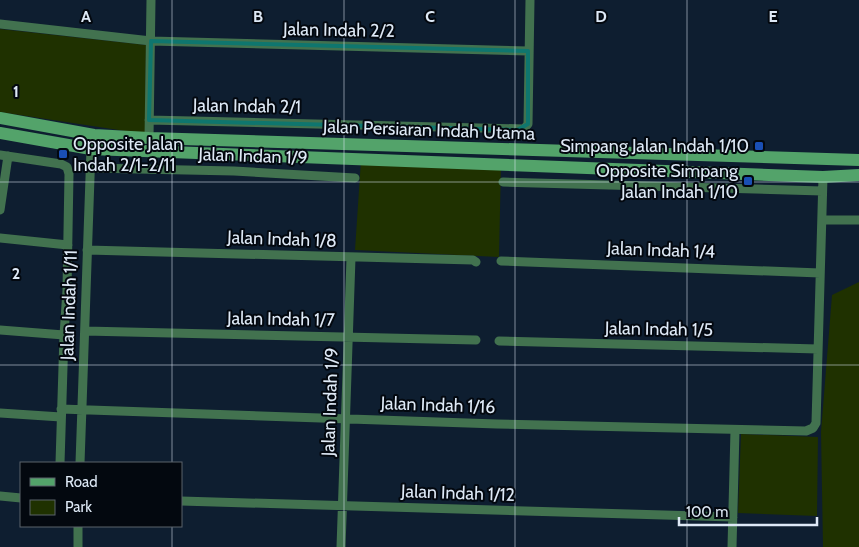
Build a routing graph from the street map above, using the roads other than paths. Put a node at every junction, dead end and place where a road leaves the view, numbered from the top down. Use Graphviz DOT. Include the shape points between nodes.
graph roads {
  1 [pos="151,0"];
  2 [pos="530,0"];
  3 [pos="0,24"];
  4 [pos="150,41"];
  5 [pos="528,51"];
  6 [pos="0,118"];
  7 [pos="150,120"];
  8 [pos="73,131"];
  9 [pos="0,133"];
  10 [pos="110,136"];
  11 [pos="149,138"];
  12 [pos="90,149"];
  13 [pos="4,155"];
  14 [pos="792,158"];
  15 [pos="854,160"];
  16 [pos="90,168"];
  17 [pos="859,176"];
  18 [pos="823,177"];
  19 [pos="355,178"];
  20 [pos="502,182"];
  21 [pos="822,192"];
  22 [pos="0,210"];
  23 [pos="822,220"];
  24 [pos="859,220"];
  25 [pos="0,238"];
  26 [pos="68,245"];
  27 [pos="87,250"];
  28 [pos="351,258"];
  29 [pos="501,261"];
  30 [pos="476,262"];
  31 [pos="820,273"];
  32 [pos="0,330"];
  33 [pos="85,331"];
  34 [pos="64,335"];
  35 [pos="348,337"];
  36 [pos="476,340"];
  37 [pos="499,342"];
  38 [pos="818,349"];
  39 [pos="82,410"];
  40 [pos="0,413"];
  41 [pos="61,413"];
  42 [pos="346,418"];
  43 [pos="736,430"];
  44 [pos="60,462"];
  45 [pos="80,462"];
  46 [pos="0,496"];
  47 [pos="20,498"];
  48 [pos="182,501"];
  49 [pos="342,506"];
  50 [pos="733,517"];
  51 [pos="78,527"];
  52 [pos="78,547"];
  53 [pos="341,547"];
  54 [pos="732,547"];
  1 -- 4 [label="street"];
  2 -- 5 [label="street"];
  3 -- 4 [label="street, Jalan Indah 2/2"];
  4 -- 5 [label="street, Jalan Indah 2/2"];
  4 -- 7 [label="street"];
  5 -- 7 [label="street, Jalan Indah 2/1" via="528,124 524,129"];
  6 -- 8 [label="main road, Jalan Persiaran Indah Utama"];
  7 -- 11 [label="street"];
  8 -- 10 [label="main road, Jalan Persiaran Indah Utama"];
  8 -- 12 [label="main road" via="88,143"];
  9 -- 12 [label="main road, Jalan Persiaran Indah Utama"];
  10 -- 11 [label="main road, Jalan Persiaran Indah Utama"];
  10 -- 12 [label="main road" via="93,144"];
  11 -- 14 [label="main road, Jalan Persiaran Indah Utama"];
  12 -- 16 [label="street, Jalan Indah 1/11"];
  12 -- 18 [label="main road, Jalan Persiaran Indah Utama"];
  13 -- 22 [label="street"];
  13 -- 26 [label="street, Jalan Indah 1/11" via="61,164 66,168 69,174"];
  14 -- 15 [label="main road, Jalan Persiaran Indah Utama"];
  14 -- 18 [label="main road" via="814,165"];
  15 -- 18 [label="main road" via="832,166"];
  16 -- 19 [label="street, Jalan Indan 1/9"];
  16 -- 27 [label="street, Jalan Indah 1/11"];
  17 -- 18 [label="main road, Jalan Persiaran Indah Utama"];
  18 -- 21 [label="street"];
  20 -- 21 [label="street"];
  21 -- 23 [label="street"];
  23 -- 24 [label="street"];
  23 -- 31 [label="street"];
  25 -- 26 [label="street"];
  26 -- 34 [label="street, Jalan Indah 1/11"];
  27 -- 28 [label="street, Jalan Indah 1/8"];
  27 -- 33 [label="street, Jalan Indah 1/11"];
  28 -- 30 [label="street, Jalan Indah 1/8"];
  28 -- 35 [label="street, Jalan Indah 1/9"];
  29 -- 31 [label="street, Jalan Indah 1/4"];
  31 -- 38 [label="street"];
  32 -- 34 [label="street"];
  33 -- 35 [label="street, Jalan Indah 1/7"];
  33 -- 39 [label="street, Jalan Indah 1/11"];
  34 -- 41 [label="street, Jalan Indah 1/11"];
  35 -- 36 [label="street, Jalan Indah 1/7"];
  35 -- 42 [label="street, Jalan Indah 1/9"];
  37 -- 38 [label="street, Jalan Indah 1/5"];
  38 -- 43 [label="street, Jalan Indah 1/16" via="816,423 813,428 806,432"];
  39 -- 41 [label="street, Jalan Indah 1/16"];
  39 -- 42 [label="street, Jalan Indah 1/16"];
  39 -- 45 [label="street, Jalan Indah 1/11"];
  40 -- 41 [label="street, Jalan Indah 1/16"];
  41 -- 44 [label="street, Jalan Indah 1/11"];
  42 -- 43 [label="street, Jalan Indah 1/16"];
  42 -- 49 [label="street, Jalan Indah 1/9"];
  43 -- 50 [label="street"];
  46 -- 47 [label="street"];
  48 -- 49 [label="street, Jalan Indah 1/12"];
  49 -- 50 [label="street, Jalan Indah 1/12"];
  49 -- 53 [label="street, Jalan Indah 1/9"];
  50 -- 54 [label="street"];
  51 -- 52 [label="street"];
}
